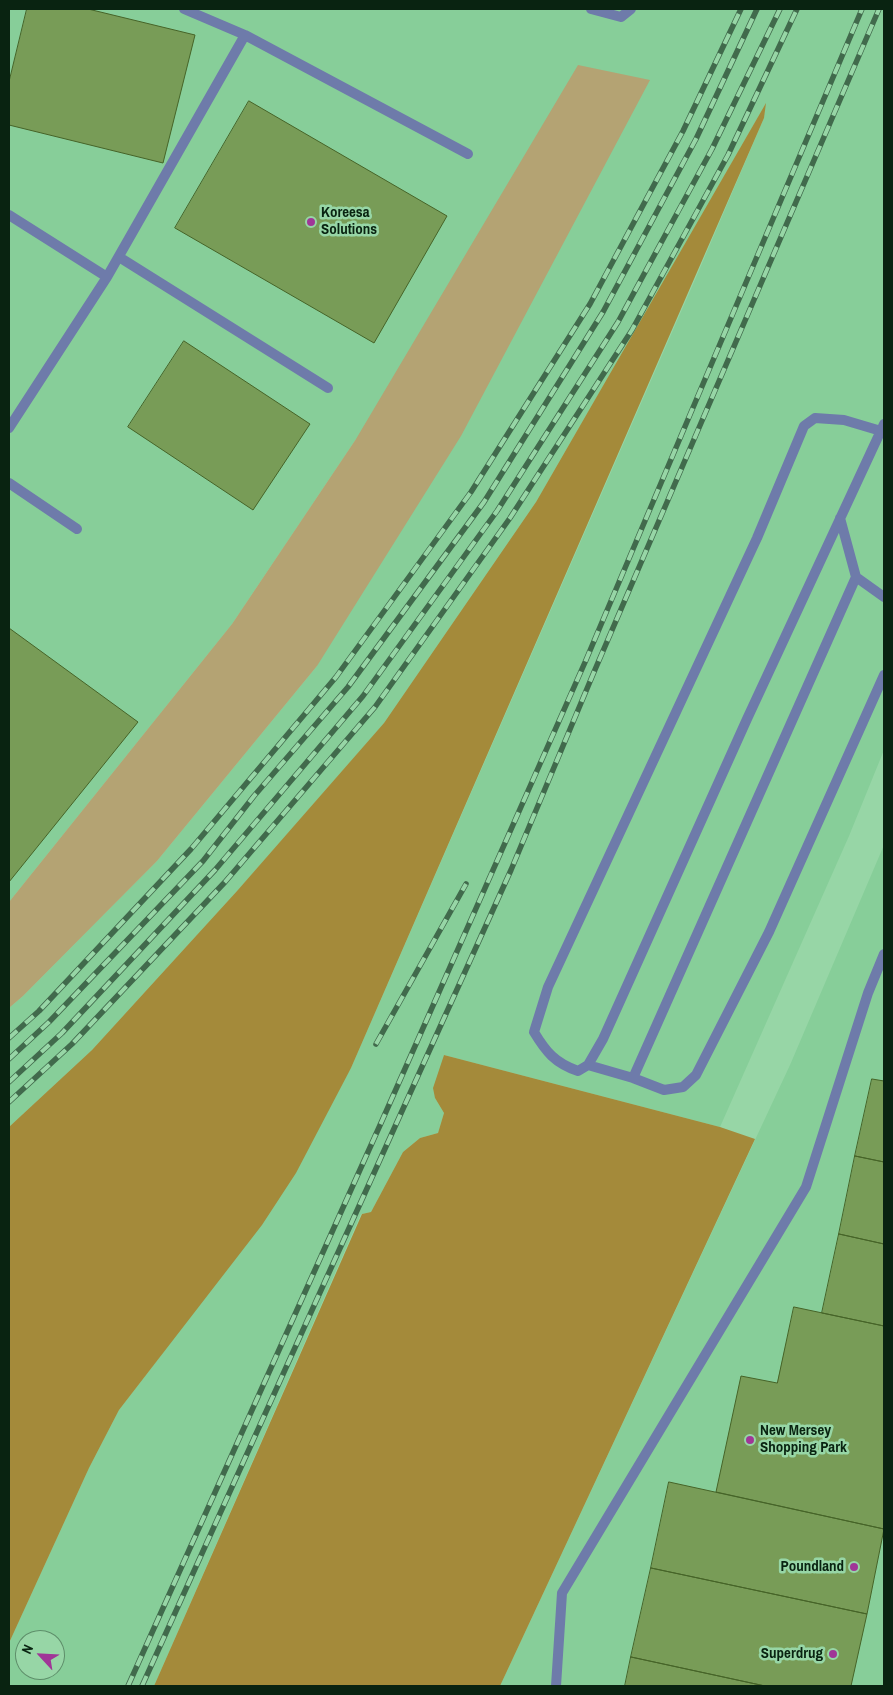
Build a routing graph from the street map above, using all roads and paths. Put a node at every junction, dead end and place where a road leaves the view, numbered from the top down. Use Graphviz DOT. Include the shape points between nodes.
graph roads {
  1 [pos="184,9"];
  2 [pos="590,9"];
  3 [pos="631,9"];
  4 [pos="245,35"];
  5 [pos="468,154"];
  6 [pos="9,215"];
  7 [pos="119,257"];
  8 [pos="107,277"];
  9 [pos="328,388"];
  10 [pos="883,427"];
  11 [pos="9,428"];
  12 [pos="9,483"];
  13 [pos="840,518"];
  14 [pos="78,529"];
  15 [pos="856,577"];
  16 [pos="884,597"];
  17 [pos="884,676"];
  18 [pos="884,954"];
  19 [pos="588,1065"];
  20 [pos="633,1078"];
  21 [pos="556,1686"];
  1 -- 4 [label="lane"];
  2 -- 3 [label="lane" via="621,17"];
  4 -- 5 [label="lane"];
  4 -- 7 [label="lane"];
  6 -- 8 [label="lane"];
  7 -- 8 [label="lane"];
  7 -- 9 [label="lane"];
  8 -- 11 [label="lane"];
  10 -- 13 [label="lane"];
  10 -- 19 [label="lane" via="815,418 804,426 757,538 548,987 534,1032 545,1051 564,1066 578,1071"];
  12 -- 14 [label="lane"];
  13 -- 15 [label="lane"];
  13 -- 19 [label="lane" via="603,1039"];
  15 -- 16 [label="lane"];
  15 -- 20 [label="lane"];
  17 -- 20 [label="lane" via="769,932 696,1075 683,1087 664,1090"];
  18 -- 21 [label="lane" via="868,993 806,1187 562,1593"];
  19 -- 20 [label="lane"];
}
